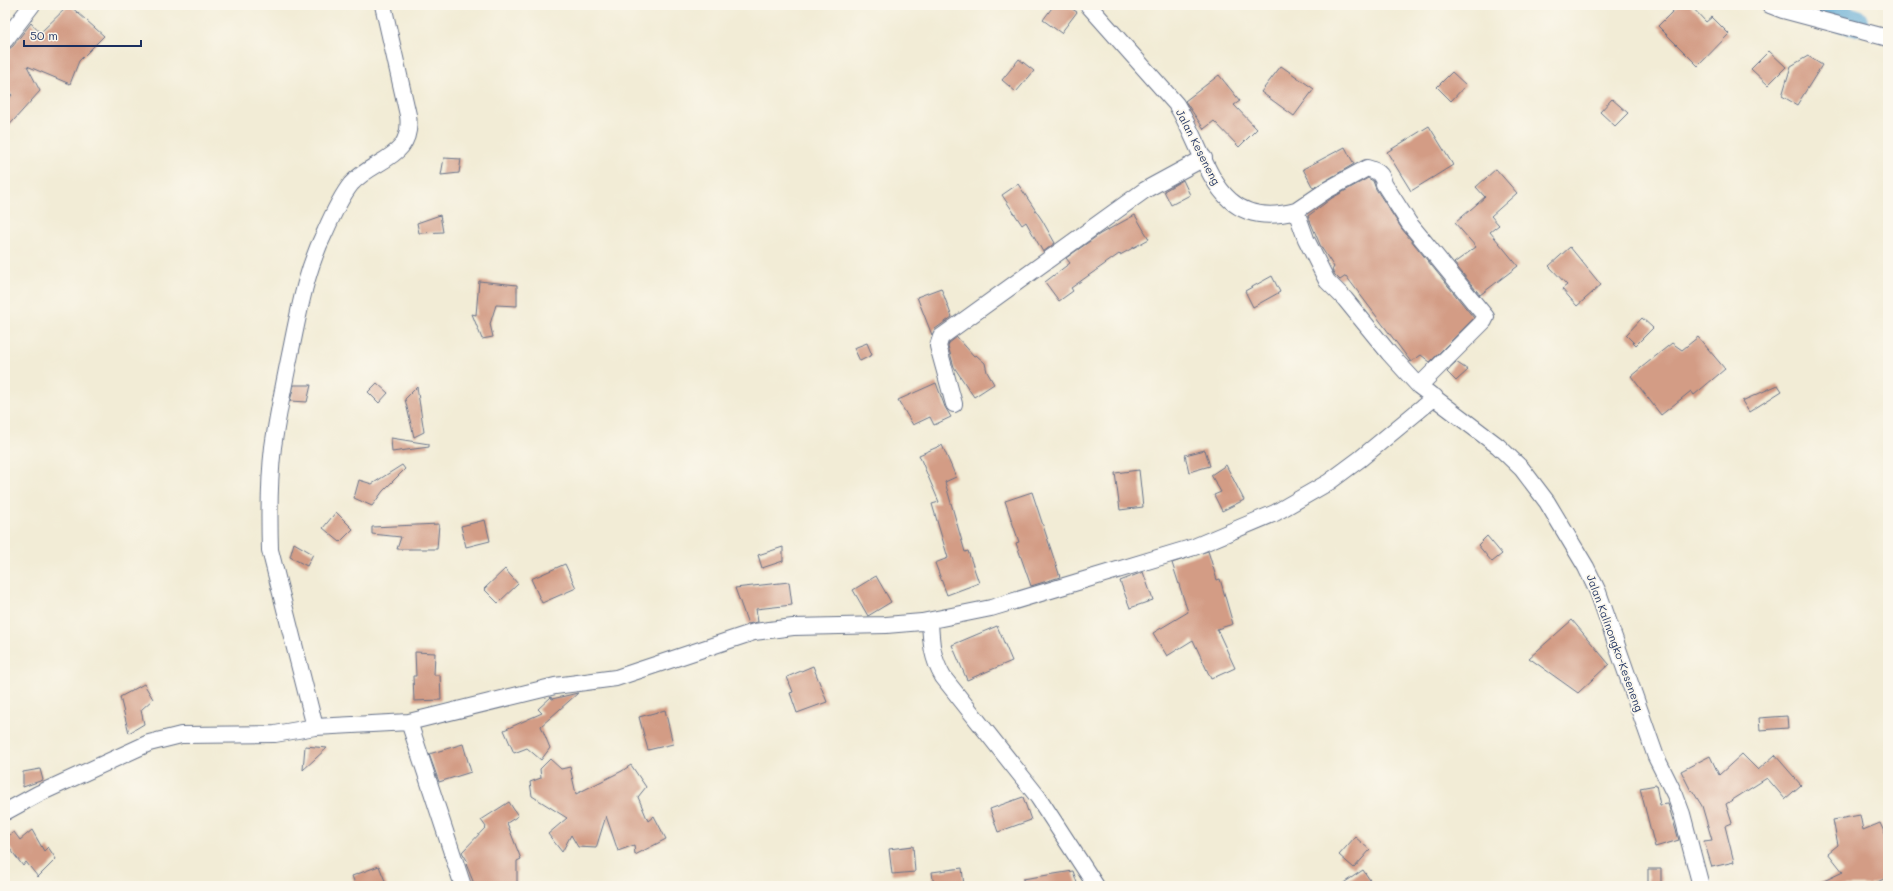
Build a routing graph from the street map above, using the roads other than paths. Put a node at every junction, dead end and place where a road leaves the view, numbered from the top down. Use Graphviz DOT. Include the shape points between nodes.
graph roads {
  1 [pos="32,5"];
  2 [pos="383,5"];
  3 [pos="1088,5"];
  4 [pos="1770,5"];
  5 [pos="1888,38"];
  6 [pos="5,40"];
  7 [pos="1204,158"];
  8 [pos="1296,211"];
  9 [pos="1419,386"];
  10 [pos="1435,397"];
  11 [pos="954,404"];
  12 [pos="930,621"];
  13 [pos="409,722"];
  14 [pos="315,727"];
  15 [pos="5,812"];
  16 [pos="463,886"];
  17 [pos="1096,886"];
  18 [pos="1701,886"];
  1 -- 6 [label="street"];
  2 -- 14 [label="street" via="410,125 406,142 394,155 364,173 351,185 337,206 311,262 300,305 273,448 270,550"];
  3 -- 7 [label="street, Jalan Keseneng" via="1176,104"];
  4 -- 5 [label="street"];
  7 -- 8 [label="street, Jalan Keseneng" via="1224,195 1242,210 1266,216"];
  7 -- 11 [label="street" via="1145,190 941,337 938,346"];
  8 -- 9 [label="street" via="1306,239 1327,281"];
  8 -- 9 [label="street" via="1367,168 1377,171 1409,223 1486,317"];
  9 -- 10 [label="street, Jalan Kalinongko-Keseneng"];
  10 -- 12 [label="street" via="1360,460 1329,482 1275,513 1194,547 991,608"];
  10 -- 18 [label="street, Jalan Kalinongko-Keseneng" via="1522,468 1547,502 1586,567 1598,592 1656,757 1680,807"];
  12 -- 13 [label="street" via="886,625 793,627 754,632 616,678 555,686"];
  12 -- 17 [label="street" via="932,652 935,664 943,677 1038,797"];
  13 -- 14 [label="street"];
  13 -- 16 [label="street"];
  14 -- 15 [label="street" via="275,734 181,735 167,738 149,743"];
}
